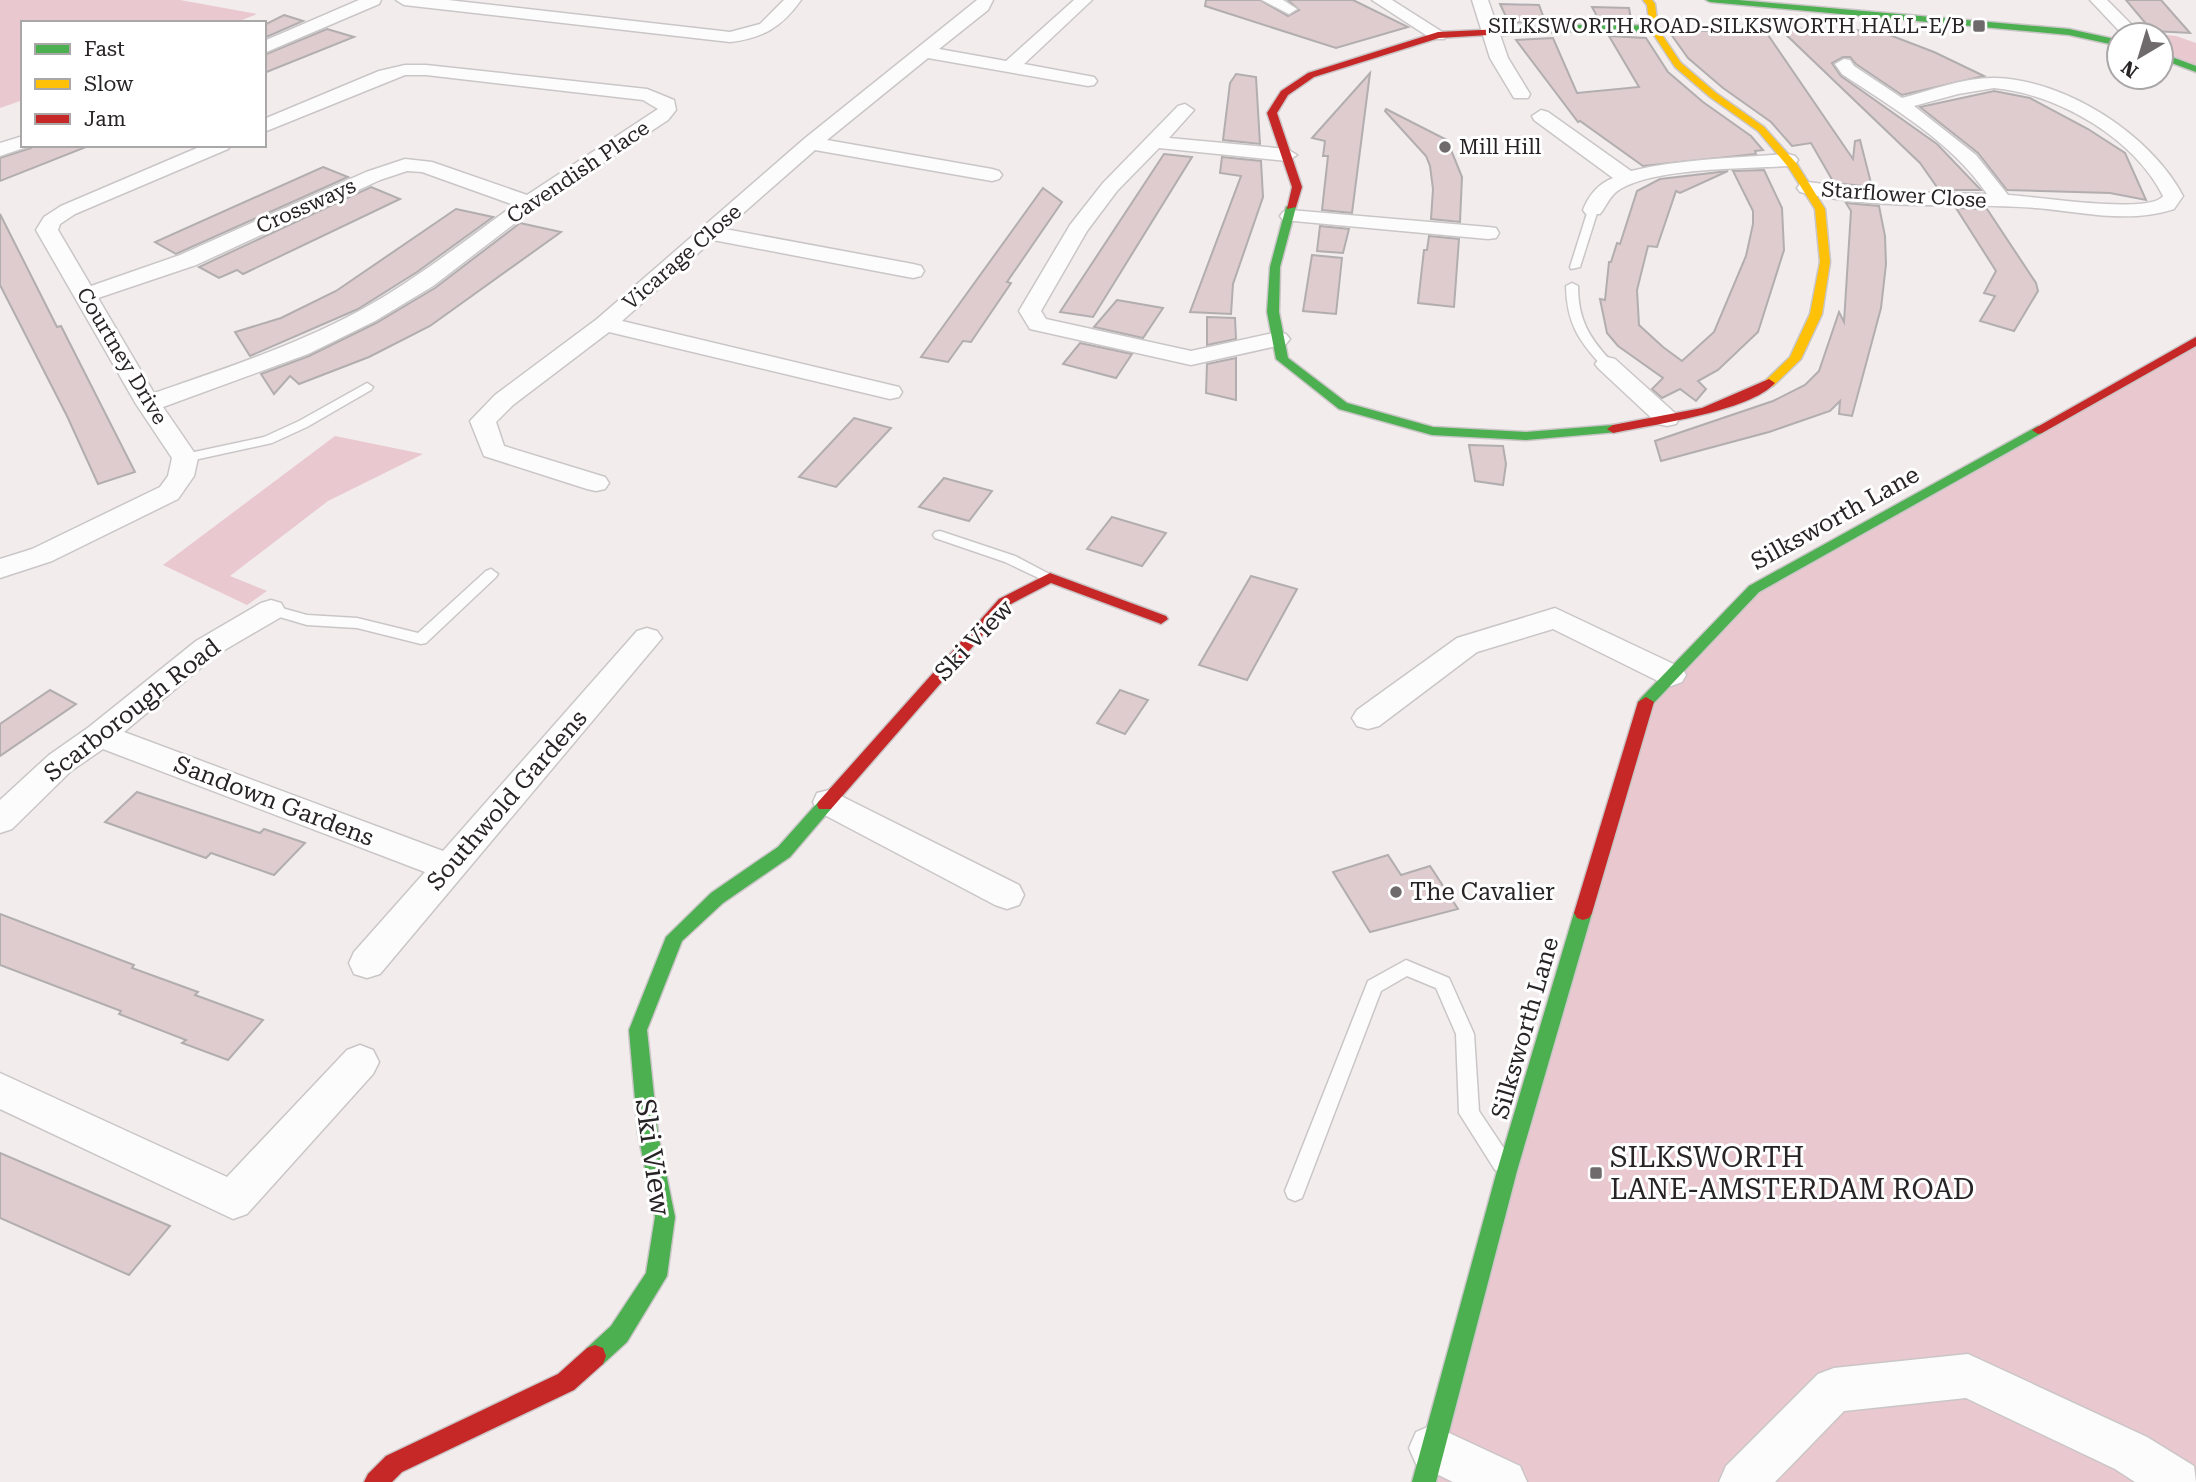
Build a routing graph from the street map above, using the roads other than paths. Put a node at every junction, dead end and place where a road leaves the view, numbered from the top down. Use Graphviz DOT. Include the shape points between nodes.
graph roads {
  1 [pos="373,0"];
  2 [pos="404,0"];
  3 [pos="537,0"];
  4 [pos="793,0"];
  5 [pos="985,0"];
  6 [pos="1084,0"];
  7 [pos="1270,0"];
  8 [pos="1380,0"];
  9 [pos="1480,0"];
  10 [pos="1647,0"];
  11 [pos="1710,0"];
  12 [pos="2098,0"];
  13 [pos="1289,9"];
  14 [pos="515,13"];
  15 [pos="2119,21"];
  16 [pos="1654,29"];
  17 [pos="1492,31"];
  18 [pos="1438,35"];
  19 [pos="2105,40"];
  20 [pos="266,47"];
  21 [pos="925,52"];
  22 [pos="2175,61"];
  23 [pos="1844,64"];
  24 [pos="1009,68"];
  25 [pos="2196,69"];
  26 [pos="1088,80"];
  27 [pos="1521,94"];
  28 [pos="1899,104"];
  29 [pos="1185,110"];
  30 [pos="1541,116"];
  31 [pos="266,127"];
  32 [pos="1153,142"];
  33 [pos="21,143"];
  34 [pos="811,143"];
  35 [pos="216,147"];
  36 [pos="0,150"];
  37 [pos="1287,155"];
  38 [pos="1788,160"];
  39 [pos="992,175"];
  40 [pos="1628,179"];
  41 [pos="1807,188"];
  42 [pos="2002,201"];
  43 [pos="529,203"];
  44 [pos="1592,211"];
  45 [pos="1290,216"];
  46 [pos="711,233"];
  47 [pos="1488,233"];
  48 [pos="1575,267"];
  49 [pos="913,271"];
  50 [pos="1572,286"];
  51 [pos="86,295"];
  52 [pos="604,324"];
  53 [pos="1278,339"];
  54 [pos="2196,341"];
  55 [pos="1607,364"];
  56 [pos="367,387"];
  57 [pos="890,392"];
  58 [pos="148,404"];
  59 [pos="1667,419"];
  60 [pos="185,458"];
  61 [pos="596,483"];
  62 [pos="940,535"];
  63 [pos="0,569"];
  64 [pos="491,574"];
  65 [pos="1050,578"];
  66 [pos="271,610"];
  67 [pos="1161,619"];
  68 [pos="647,638"];
  69 [pos="1671,675"];
  70 [pos="1368,718"];
  71 [pos="100,735"];
  72 [pos="830,802"];
  73 [pos="0,820"];
  74 [pos="449,867"];
  75 [pos="1007,895"];
  76 [pos="367,963"];
  77 [pos="360,1062"];
  78 [pos="0,1090"];
  79 [pos="1507,1171"];
  80 [pos="1295,1191"];
  81 [pos="1428,1465"];
  82 [pos="376,1482"];
  83 [pos="1504,1482"];
  84 [pos="1742,1482"];
  85 [pos="2178,1482"];
  1 -- 20 [label="street"];
  2 -- 14 [label="street"];
  3 -- 14 [label="street"];
  4 -- 14 [label="street" via="773,24 747,36 730,37"];
  5 -- 21 [label="street, Vicarage Close"];
  6 -- 24 [label="street"];
  7 -- 13 [label="street"];
  8 -- 18 [label="street"];
  9 -- 17 [label="street"];
  10 -- 16 [label="street"];
  11 -- 19 [label="street" via="2069,32"];
  12 -- 15 [label="street"];
  16 -- 17 [label="street"];
  16 -- 38 [label="street" via="1678,65 1761,129"];
  17 -- 18 [label="street"];
  17 -- 27 [label="street" via="1499,58"];
  18 -- 37 [label="street" via="1311,75 1284,93 1272,113"];
  21 -- 24 [label="street"];
  21 -- 34 [label="street, Vicarage Close"];
  22 -- 25 [label="street"];
  23 -- 28 [label="street, Starflower Close"];
  24 -- 26 [label="street"];
  28 -- 42 [label="street, Starflower Close" via="1964,153"];
  28 -- 42 [label="street, Starflower Close" via="1993,82 2051,96 2120,136 2169,182 2173,196 2167,205 2154,209 2117,211"];
  29 -- 32 [label="street"];
  30 -- 40 [label="street"];
  31 -- 43 [label="street, Cavendish Place" via="405,70 647,95 667,104 661,116"];
  32 -- 37 [label="street"];
  32 -- 53 [label="street" via="1077,229 1030,311 1038,324 1191,358"];
  33 -- 36 [label="street"];
  34 -- 39 [label="street"];
  34 -- 46 [label="street, Vicarage Close"];
  35 -- 51 [label="street, Courtney Drive" via="51,221 47,230"];
  37 -- 45 [label="street" via="1297,187"];
  38 -- 40 [label="street"];
  38 -- 41 [label="street"];
  40 -- 44 [label="street" via="1597,199"];
  41 -- 42 [label="street, Starflower Close" via="1892,198"];
  41 -- 59 [label="street" via="1820,209 1825,262 1816,314 1795,359 1763,388 1705,411"];
  43 -- 51 [label="street, Crossways" via="425,166 405,165 158,272"];
  43 -- 58 [label="street, Cavendish Place" via="425,281 367,316 300,349"];
  44 -- 48 [label="lane"];
  45 -- 47 [label="street"];
  45 -- 53 [label="street" via="1275,267 1273,312"];
  46 -- 49 [label="street"];
  46 -- 52 [label="street, Vicarage Close"];
  50 -- 55 [label="lane" via="1572,312 1585,340"];
  51 -- 58 [label="street, Courtney Drive"];
  52 -- 57 [label="street"];
  52 -- 61 [label="street, Vicarage Close" via="483,421 493,451"];
  53 -- 59 [label="street" via="1282,359 1343,406 1432,430 1526,436 1623,428"];
  54 -- 69 [label="street, Silksworth Lane" via="1754,589"];
  55 -- 59 [label="street"];
  56 -- 60 [label="lane" via="268,440"];
  58 -- 60 [label="street, Courtney Drive"];
  60 -- 63 [label="street" via="181,476 169,493 42,555"];
  62 -- 65 [label="lane" via="991,550"];
  64 -- 66 [label="lane" via="421,639 357,623 307,620"];
  65 -- 67 [label="street"];
  65 -- 72 [label="street, Ski View" via="1004,602"];
  66 -- 71 [label="street, Scarborough Road" via="206,648"];
  68 -- 74 [label="street, Southwold Gardens"];
  69 -- 70 [label="street" via="1555,618 1468,645"];
  69 -- 79 [label="street, Silksworth Lane" via="1646,702"];
  71 -- 73 [label="street, Scarborough Road" via="60,763"];
  71 -- 74 [label="street, Sandown Gardens"];
  72 -- 75 [label="street"];
  72 -- 82 [label="street, Ski View" via="784,852 717,898 675,937 638,1030 648,1134 665,1217 656,1276 619,1334 566,1382 394,1464"];
  74 -- 76 [label="street, Southwold Gardens"];
  77 -- 78 [label="street" via="233,1200"];
  79 -- 80 [label="lane" via="1469,1114 1465,1034 1443,983 1406,968 1374,986"];
  79 -- 81 [label="street, Silksworth Lane"];
  81 -- 83 [label="street"];
  84 -- 85 [label="street" via="1834,1390 1968,1376 2132,1452"];
}
